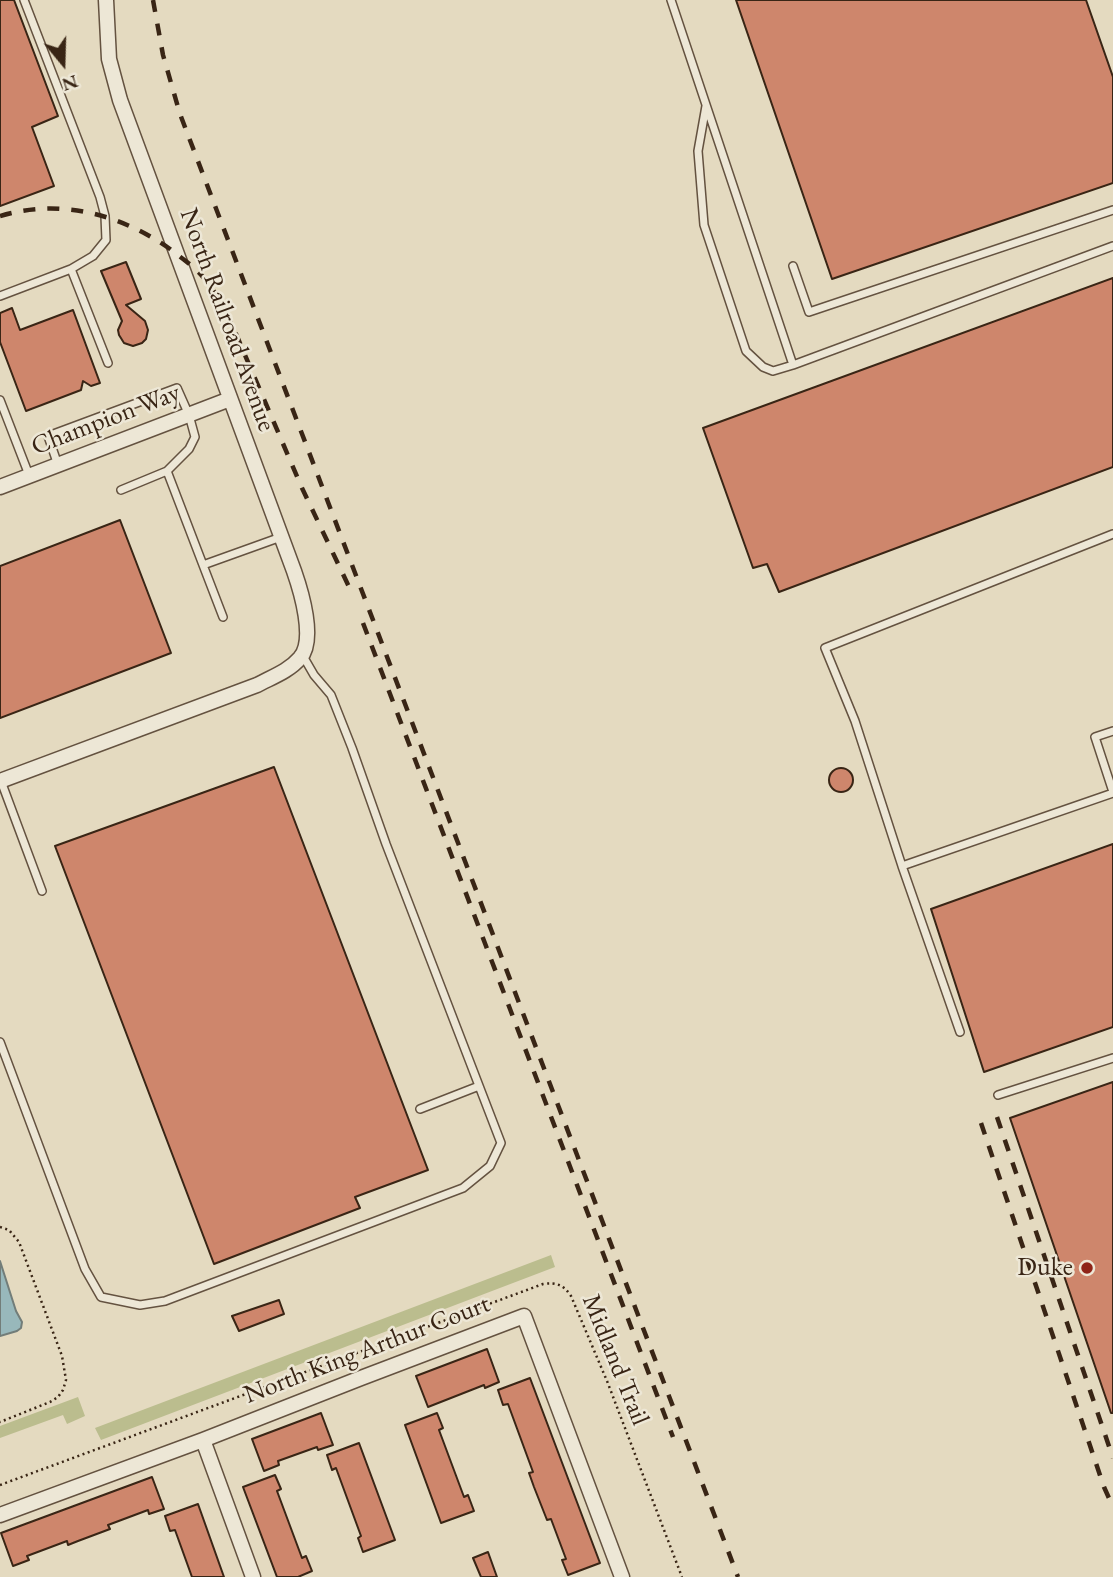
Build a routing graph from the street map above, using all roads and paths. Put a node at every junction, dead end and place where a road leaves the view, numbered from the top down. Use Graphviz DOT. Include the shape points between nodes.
graph roads {
  1 [pos="24,0"];
  2 [pos="106,0"];
  3 [pos="671,0"];
  4 [pos="706,105"];
  5 [pos="1113,210"];
  6 [pos="1113,246"];
  7 [pos="793,266"];
  8 [pos="71,269"];
  9 [pos="0,296"];
  10 [pos="108,363"];
  11 [pos="793,365"];
  12 [pos="230,399"];
  13 [pos="0,400"];
  14 [pos="189,415"];
  15 [pos="58,465"];
  16 [pos="167,471"];
  17 [pos="29,476"];
  18 [pos="0,487"];
  19 [pos="121,490"];
  20 [pos="1113,534"];
  21 [pos="281,537"];
  22 [pos="203,565"];
  23 [pos="223,617"];
  24 [pos="303,656"];
  25 [pos="1113,731"];
  26 [pos="0,781"];
  27 [pos="1113,793"];
  28 [pos="902,866"];
  29 [pos="42,891"];
  30 [pos="960,1032"];
  31 [pos="0,1042"];
  32 [pos="1113,1058"];
  33 [pos="479,1086"];
  34 [pos="998,1095"];
  35 [pos="420,1109"];
  36 [pos="0,1227"];
  37 [pos="0,1422"];
  38 [pos="204,1440"];
  39 [pos="0,1485"];
  40 [pos="0,1515"];
  41 [pos="253,1577"];
  42 [pos="622,1577"];
  43 [pos="682,1577"];
  1 -- 8 [label="lane" via="105,216 106,240 93,256"];
  2 -- 12 [label="street, North Railroad Avenue" via="109,60 120,100"];
  3 -- 4 [label="lane"];
  4 -- 11 [label="lane"];
  4 -- 11 [label="lane" via="698,151 704,225 746,351 773,371"];
  5 -- 7 [label="lane" via="808,312"];
  6 -- 11 [label="lane"];
  8 -- 9 [label="lane"];
  8 -- 10 [label="lane"];
  12 -- 14 [label="street, Champion Way"];
  12 -- 21 [label="street, North Railroad Avenue"];
  13 -- 17 [label="lane"];
  14 -- 15 [label="street, Champion Way"];
  14 -- 15 [label="lane" via="177,388 48,436"];
  14 -- 16 [label="lane" via="195,437"];
  15 -- 17 [label="street, Champion Way"];
  16 -- 19 [label="lane"];
  16 -- 22 [label="lane"];
  17 -- 18 [label="street, Champion Way"];
  20 -- 28 [label="lane" via="825,648 855,721"];
  21 -- 22 [label="lane"];
  21 -- 24 [label="street, North Railroad Avenue" via="302,595 307,626"];
  22 -- 23 [label="lane"];
  24 -- 26 [label="street" via="257,685"];
  24 -- 33 [label="lane" via="331,695"];
  25 -- 27 [label="lane" via="1095,737"];
  26 -- 29 [label="lane"];
  27 -- 28 [label="lane"];
  28 -- 30 [label="lane"];
  31 -- 33 [label="lane" via="85,1269 101,1297 140,1305 165,1301 463,1188 490,1166 501,1143"];
  32 -- 34 [label="lane"];
  33 -- 35 [label="lane"];
  36 -- 37 [label="path" via="19,1242 62,1356 66,1380 58,1397"];
  38 -- 40 [label="street, North King Arthur Court"];
  38 -- 41 [label="street"];
  38 -- 42 [label="street, North King Arthur Court" via="524,1316"];
  39 -- 43 [label="path, Midland Trail" via="543,1284 560,1284 571,1296 612,1393"];
}
